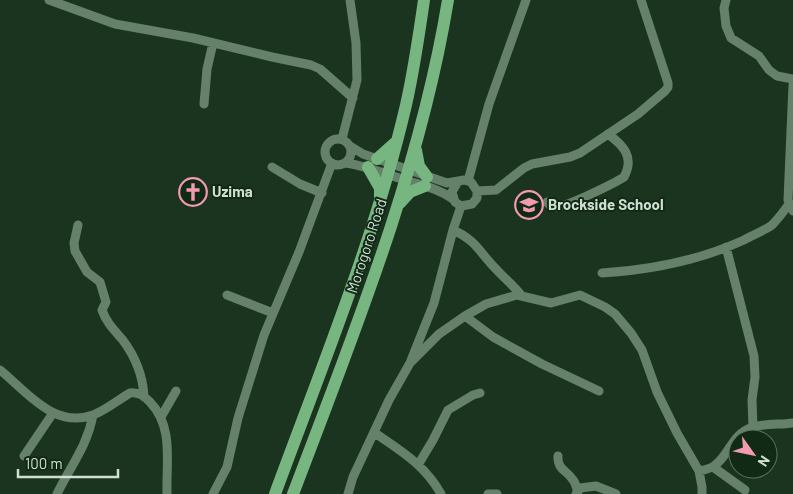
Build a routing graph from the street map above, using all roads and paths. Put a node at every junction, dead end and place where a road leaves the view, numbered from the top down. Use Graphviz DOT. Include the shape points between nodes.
graph roads {
  1 [pos="49,0"];
  2 [pos="350,0"];
  3 [pos="424,0"];
  4 [pos="448,0"];
  5 [pos="526,0"];
  6 [pos="642,0"];
  7 [pos="717,0"];
  8 [pos="725,4"];
  9 [pos="213,43"];
  10 [pos="793,79"];
  11 [pos="793,85"];
  12 [pos="353,98"];
  13 [pos="204,104"];
  14 [pos="608,134"];
  15 [pos="342,139"];
  16 [pos="397,141"];
  17 [pos="416,145"];
  18 [pos="350,146"];
  19 [pos="346,163"];
  20 [pos="372,163"];
  21 [pos="332,164"];
  22 [pos="272,167"];
  23 [pos="389,169"];
  24 [pos="407,175"];
  25 [pos="426,181"];
  26 [pos="468,181"];
  27 [pos="457,183"];
  28 [pos="477,191"];
  29 [pos="322,193"];
  30 [pos="453,199"];
  31 [pos="380,201"];
  32 [pos="546,202"];
  33 [pos="397,206"];
  34 [pos="461,206"];
  35 [pos="791,207"];
  36 [pos="78,225"];
  37 [pos="452,230"];
  38 [pos="726,247"];
  39 [pos="602,273"];
  40 [pos="227,295"];
  41 [pos="521,295"];
  42 [pos="273,313"];
  43 [pos="465,316"];
  44 [pos="410,363"];
  45 [pos="0,370"];
  46 [pos="176,391"];
  47 [pos="599,391"];
  48 [pos="480,393"];
  49 [pos="144,397"];
  50 [pos="53,413"];
  51 [pos="94,415"];
  52 [pos="161,417"];
  53 [pos="793,424"];
  54 [pos="753,427"];
  55 [pos="375,433"];
  56 [pos="24,456"];
  57 [pos="558,456"];
  58 [pos="418,465"];
  59 [pos="713,467"];
  60 [pos="699,471"];
  61 [pos="745,490"];
  62 [pos="577,493"];
  63 [pos="57,494"];
  64 [pos="167,494"];
  65 [pos="213,494"];
  66 [pos="275,494"];
  67 [pos="293,494"];
  68 [pos="348,494"];
  69 [pos="440,494"];
  70 [pos="488,494"];
  71 [pos="497,494"];
  72 [pos="616,494"];
  73 [pos="702,494"];
  1 -- 9 [label="street" via="115,24"];
  2 -- 12 [label="street" via="356,43 357,80"];
  3 -- 16 [label="highway, Morogoro Road"];
  4 -- 17 [label="highway, Morogoro Road" via="439,53"];
  5 -- 26 [label="street" via="489,104"];
  6 -- 14 [label="street" via="668,87 638,114"];
  7 -- 8 [label="street"];
  8 -- 10 [label="street" via="726,26 732,38 759,56 777,76"];
  9 -- 12 [label="street" via="312,65"];
  9 -- 13 [label="street"];
  11 -- 35 [label="street"];
  12 -- 15 [label="street"];
  14 -- 28 [label="street" via="570,158 532,164 496,190"];
  14 -- 32 [label="street" via="626,152 628,160 624,177 556,207"];
  15 -- 18 [label="street"];
  15 -- 21 [label="street" via="334,140 326,147 326,155"];
  16 -- 20 [label="highway"];
  16 -- 23 [label="highway, Morogoro Road"];
  17 -- 24 [label="highway, Morogoro Road"];
  17 -- 25 [label="highway" via="419,166"];
  18 -- 19 [label="street" via="352,153"];
  18 -- 20 [label="street"];
  19 -- 20 [label="street"];
  19 -- 21 [label="street"];
  20 -- 23 [label="street"];
  20 -- 31 [label="highway" via="380,188"];
  21 -- 29 [label="street"];
  22 -- 29 [label="street"];
  23 -- 24 [label="street"];
  23 -- 31 [label="highway, Morogoro Road"];
  24 -- 25 [label="street"];
  24 -- 33 [label="highway, Morogoro Road"];
  25 -- 27 [label="street"];
  25 -- 30 [label="street"];
  25 -- 33 [label="highway"];
  26 -- 27 [label="street"];
  26 -- 28 [label="street"];
  27 -- 30 [label="street" via="452,192"];
  28 -- 34 [label="street" via="477,198 472,204"];
  29 -- 42 [label="street"];
  30 -- 34 [label="street"];
  31 -- 66 [label="highway, Morogoro Road"];
  33 -- 67 [label="highway, Morogoro Road" via="365,302"];
  34 -- 37 [label="street"];
  35 -- 38 [label="street" via="772,225"];
  36 -- 49 [label="street" via="75,251 87,272 100,282 106,297 102,310 136,362 144,384"];
  37 -- 41 [label="street" via="473,242"];
  37 -- 44 [label="street" via="438,291"];
  38 -- 39 [label="street" via="693,259"];
  38 -- 54 [label="street" via="754,356"];
  40 -- 42 [label="street"];
  41 -- 43 [label="street" via="486,304"];
  41 -- 60 [label="street" via="552,303 580,295 615,314 642,350 657,392"];
  42 -- 65 [label="street" via="250,377 226,466"];
  43 -- 44 [label="street" via="439,334"];
  43 -- 47 [label="street" via="493,337"];
  44 -- 55 [label="street"];
  45 -- 50 [label="street"];
  46 -- 52 [label="street"];
  48 -- 58 [label="street" via="448,410"];
  49 -- 51 [label="street" via="136,392 130,394"];
  49 -- 52 [label="street"];
  50 -- 51 [label="street" via="70,418"];
  50 -- 56 [label="street"];
  51 -- 63 [label="street" via="84,446"];
  52 -- 64 [label="street" via="168,446"];
  53 -- 54 [label="street"];
  54 -- 59 [label="street" via="730,444"];
  55 -- 58 [label="street"];
  55 -- 68 [label="street"];
  57 -- 62 [label="street" via="562,470 574,480"];
  58 -- 69 [label="street" via="432,479"];
  59 -- 60 [label="street"];
  59 -- 61 [label="street"];
  60 -- 73 [label="street"];
  62 -- 72 [label="street" via="580,488 596,486"];
  70 -- 71 [label="street"];
}
